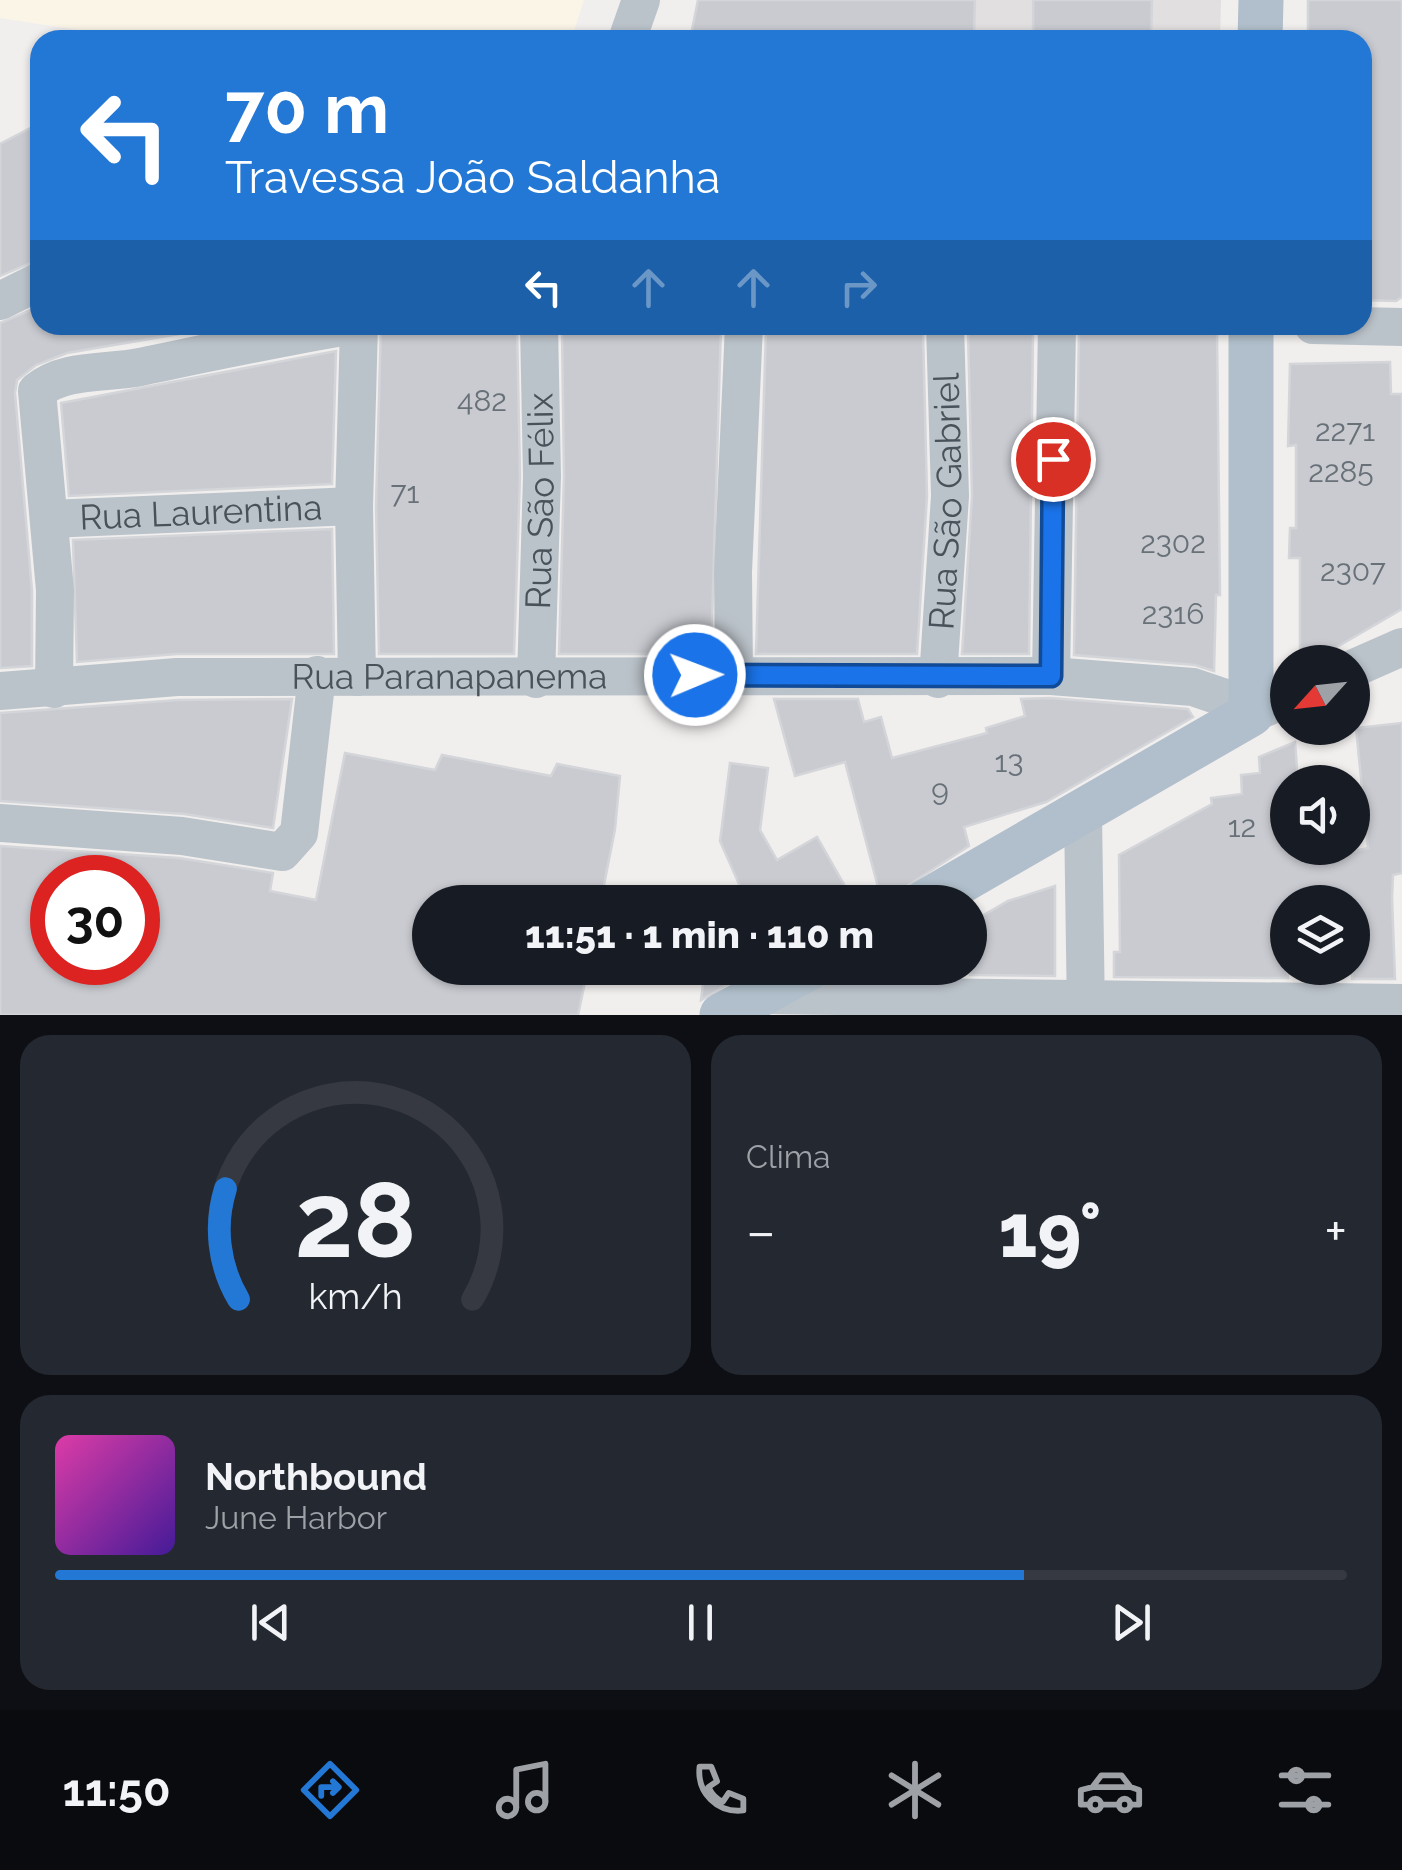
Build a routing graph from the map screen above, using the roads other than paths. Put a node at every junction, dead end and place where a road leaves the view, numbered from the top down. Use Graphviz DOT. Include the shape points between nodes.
graph roads {
  1 [pos="641,0"];
  2 [pos="1261,0"];
  3 [pos="631,30"];
  4 [pos="1260,30"];
  5 [pos="30,286"];
  6 [pos="0,301"];
  7 [pos="1372,326"];
  8 [pos="1402,326"];
  9 [pos="297,335"];
  10 [pos="357,335"];
  11 [pos="539,335"];
  12 [pos="744,335"];
  13 [pos="945,335"];
  14 [pos="1057,335"];
  15 [pos="1251,335"];
  16 [pos="354,506"];
  17 [pos="50,519"];
  18 [pos="1402,647"];
  19 [pos="1370,661"];
  20 [pos="734,674"];
  21 [pos="318,676"];
  22 [pos="1051,676"];
  23 [pos="356,677"];
  24 [pos="536,679"];
  25 [pos="938,679"];
  26 [pos="54,689"];
  27 [pos="0,691"];
  28 [pos="1269,706"];
  29 [pos="1083,814"];
  30 [pos="0,823"];
  31 [pos="956,885"];
  32 [pos="778,985"];
  33 [pos="1402,1003"];
  34 [pos="741,1005"];
  35 [pos="1086,1007"];
  1 -- 3 [label="street"];
  2 -- 4 [label="main road"];
  5 -- 6 [label="street"];
  7 -- 8 [label="street"];
  9 -- 17 [label="street" via="127,370 56,377 37,391"];
  10 -- 16 [label="street"];
  11 -- 24 [label="street, Rua São Félix"];
  12 -- 20 [label="street"];
  13 -- 25 [label="street, Rua São Gabriel" via="950,496"];
  14 -- 22 [label="street"];
  15 -- 28 [label="main road"];
  16 -- 17 [label="street, Rua Laurentina"];
  16 -- 23 [label="street"];
  17 -- 26 [label="street"];
  18 -- 19 [label="street"];
  20 -- 24 [label="street, Rua Paranapanema"];
  20 -- 25 [label="street, Rua Paranapanema"];
  21 -- 23 [label="street, Rua Paranapanema"];
  21 -- 26 [label="street, Rua Paranapanema" via="177,677"];
  21 -- 30 [label="street" via="299,832 282,852 182,836"];
  22 -- 25 [label="street, Rua Paranapanema"];
  22 -- 28 [label="street, Rua Paranapanema" via="1193,686"];
  23 -- 24 [label="street, Rua Paranapanema"];
  26 -- 27 [label="street, Rua Paranapanema"];
  28 -- 29 [label="main road"];
  29 -- 31 [label="main road"];
  29 -- 35 [label="street"];
  32 -- 34 [label="main road"];
  33 -- 35 [label="street"];
  34 -- 35 [label="street"];
}
